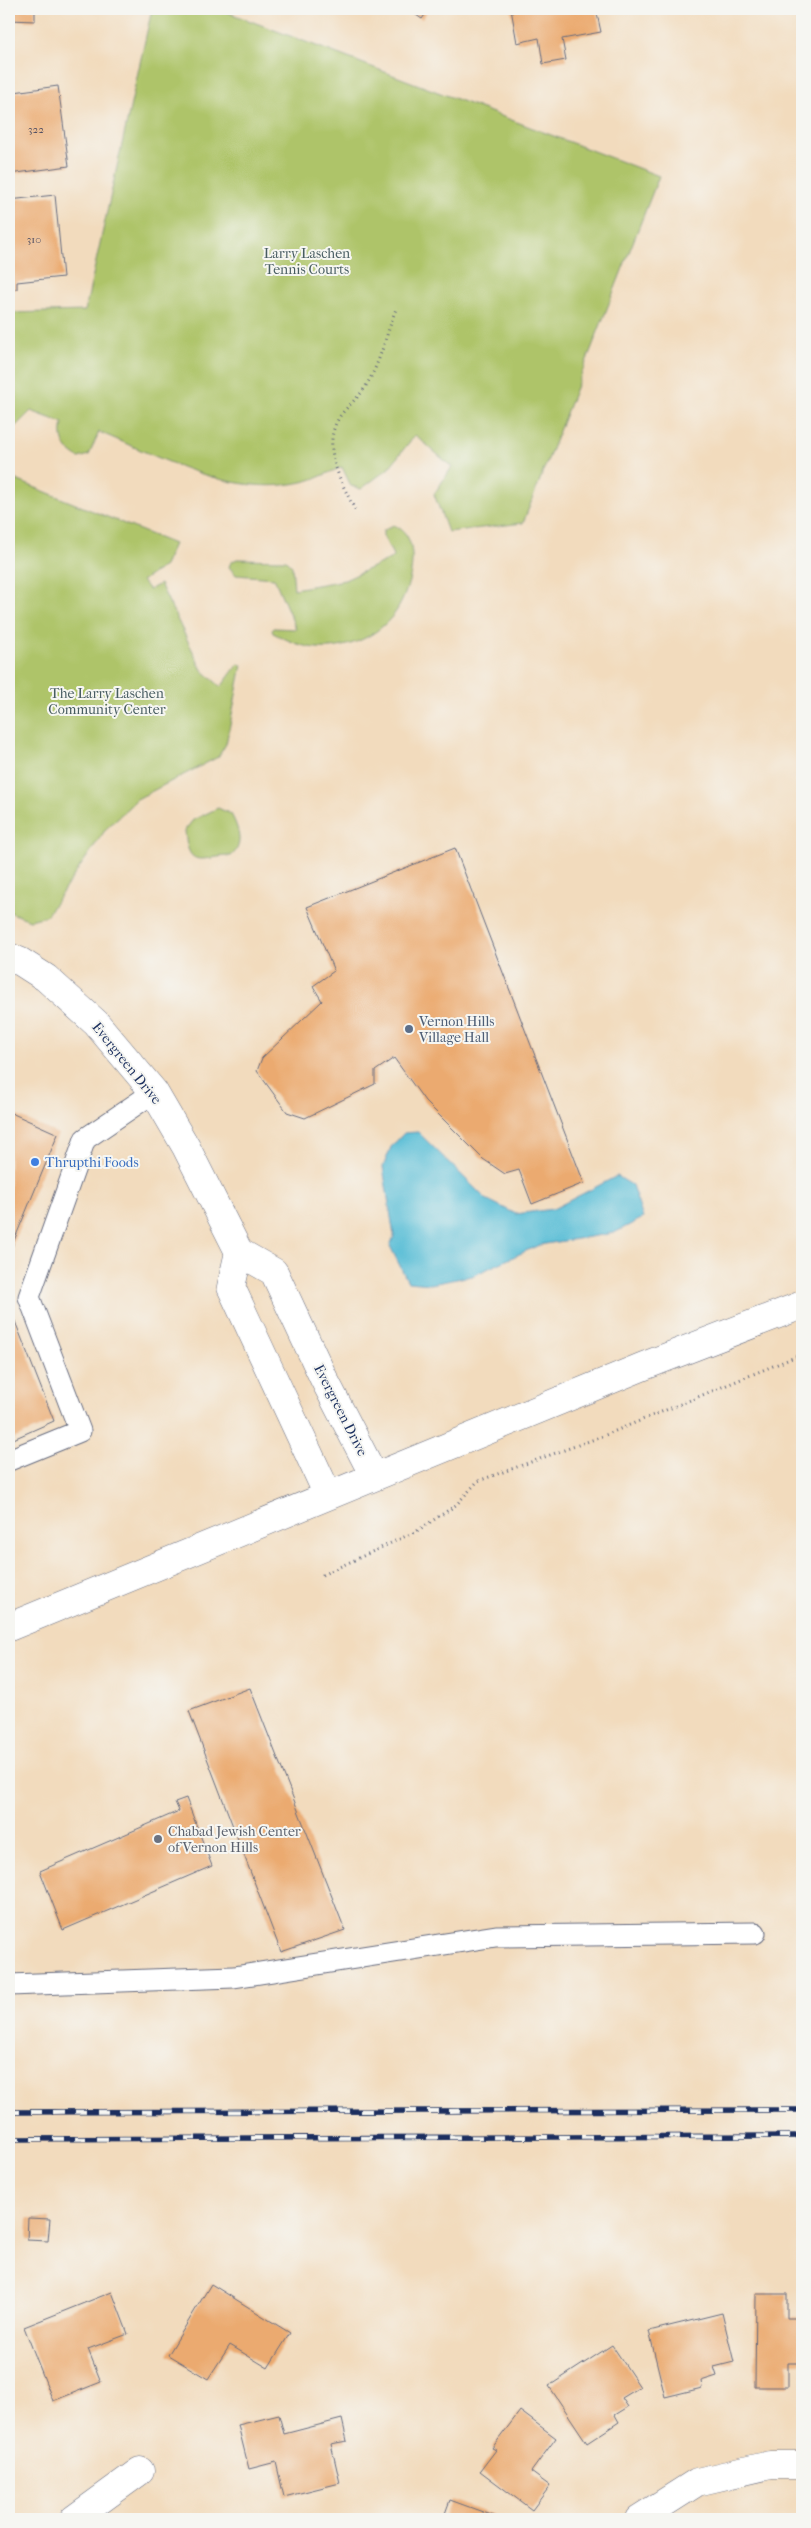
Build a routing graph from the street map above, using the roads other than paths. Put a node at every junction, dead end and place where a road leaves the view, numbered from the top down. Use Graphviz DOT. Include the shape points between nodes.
graph roads {
  1 [pos="10,959"];
  2 [pos="154,1092"];
  3 [pos="239,1252"];
  4 [pos="802,1305"];
  5 [pos="9,1460"];
  6 [pos="374,1476"];
  7 [pos="328,1495"];
  8 [pos="9,1627"];
  9 [pos="755,1933"];
  10 [pos="9,1985"];
  11 [pos="802,2465"];
  12 [pos="140,2471"];
  13 [pos="74,2519"];
  14 [pos="639,2519"];
  1 -- 2 [label="street, Evergreen Drive" via="46,978 96,1023"];
  2 -- 3 [label="street, Evergreen Drive"];
  2 -- 5 [label="lane" via="85,1139 29,1297 80,1431"];
  3 -- 6 [label="street, Evergreen Drive" via="274,1272"];
  3 -- 7 [label="street" via="232,1288"];
  4 -- 6 [label="street"];
  6 -- 7 [label="street"];
  7 -- 8 [label="street"];
  9 -- 10 [label="lane" via="496,1936 234,1977"];
  11 -- 14 [label="street" via="770,2466 697,2482"];
  12 -- 13 [label="street"];
}
